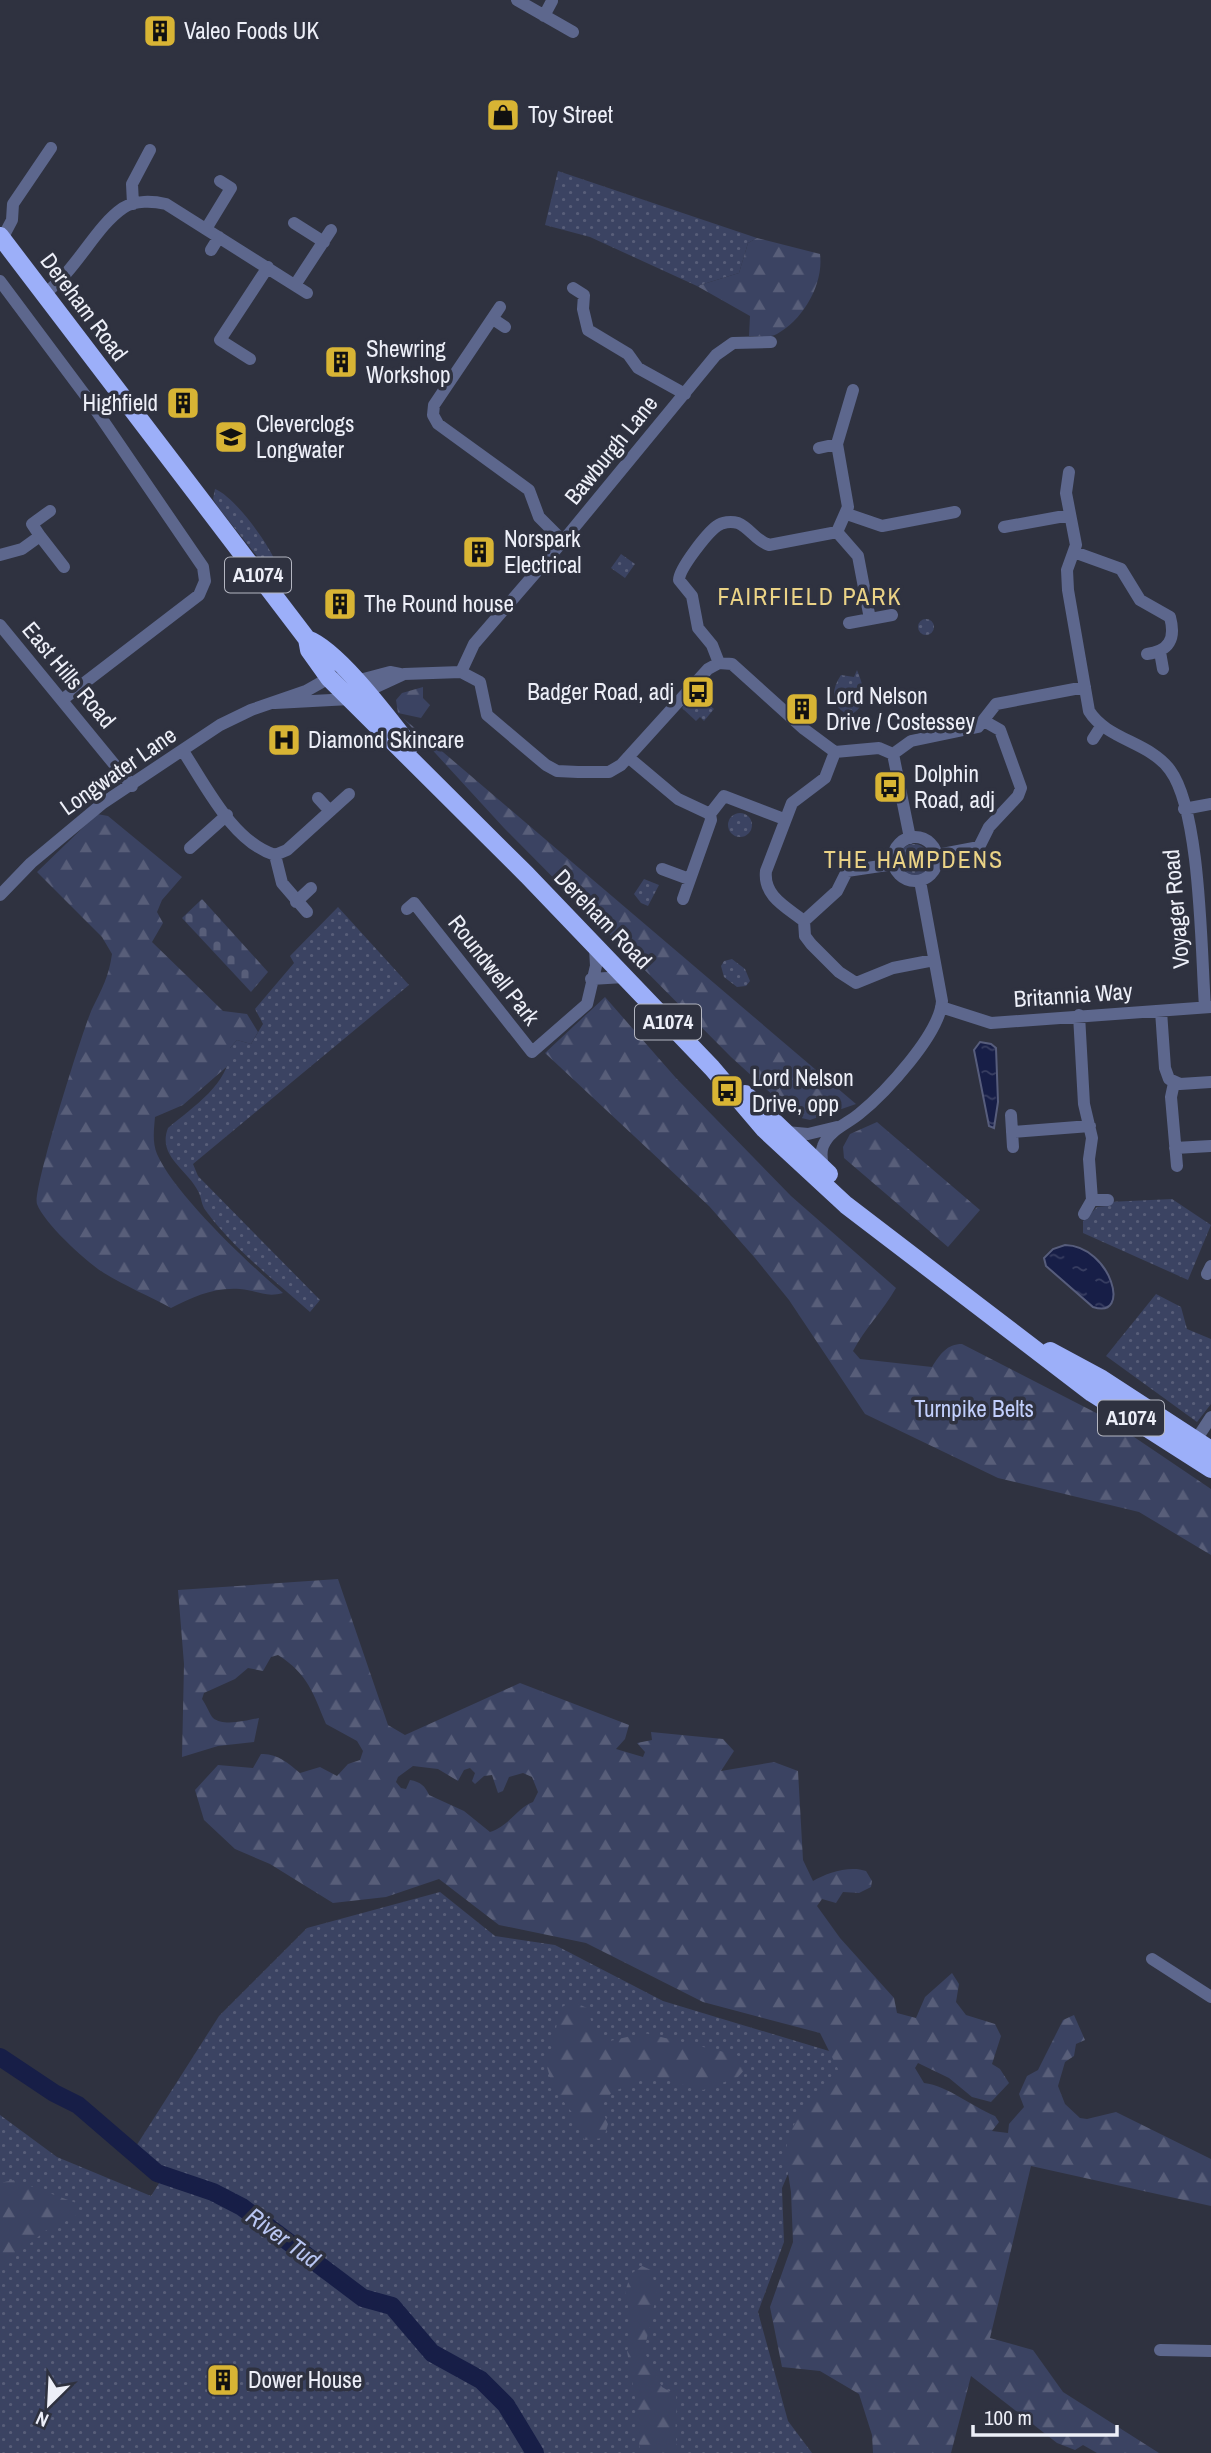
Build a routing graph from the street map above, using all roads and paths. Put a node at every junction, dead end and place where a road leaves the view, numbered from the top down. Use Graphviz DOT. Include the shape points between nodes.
graph roads {
  1 [pos="517,0"];
  2 [pos="552,1"];
  3 [pos="544,16"];
  4 [pos="573,32"];
  5 [pos="51,148"];
  6 [pos="150,150"];
  7 [pos="231,188"];
  8 [pos="0,201"];
  9 [pos="133,204"];
  10 [pos="11,209"];
  11 [pos="294,223"];
  12 [pos="206,229"];
  13 [pos="331,230"];
  14 [pos="219,237"];
  15 [pos="1,238"];
  16 [pos="324,242"];
  17 [pos="211,250"];
  18 [pos="268,267"];
  19 [pos="0,281"];
  20 [pos="295,285"];
  21 [pos="573,288"];
  22 [pos="307,293"];
  23 [pos="44,294"];
  24 [pos="500,307"];
  25 [pos="493,319"];
  26 [pos="505,327"];
  27 [pos="771,342"];
  28 [pos="250,359"];
  29 [pos="853,390"];
  30 [pos="685,394"];
  31 [pos="837,444"];
  32 [pos="819,448"];
  33 [pos="1069,472"];
  34 [pos="50,512"];
  35 [pos="956,512"];
  36 [pos="847,513"];
  37 [pos="1070,514"];
  38 [pos="1004,527"];
  39 [pos="837,532"];
  40 [pos="40,536"];
  41 [pos="563,541"];
  42 [pos="1074,552"];
  43 [pos="0,555"];
  44 [pos="64,567"];
  45 [pos="892,615"];
  46 [pos="870,618"];
  47 [pos="849,624"];
  48 [pos="2,631"];
  49 [pos="307,639"];
  50 [pos="1160,652"];
  51 [pos="1147,654"];
  52 [pos="719,663"];
  53 [pos="1163,670"];
  54 [pos="461,671"];
  55 [pos="329,678"];
  56 [pos="1085,687"];
  57 [pos="357,691"];
  58 [pos="62,700"];
  59 [pos="275,703"];
  60 [pos="984,721"];
  61 [pos="1102,726"];
  62 [pos="1093,739"];
  63 [pos="183,751"];
  64 [pos="835,752"];
  65 [pos="893,754"];
  66 [pos="628,757"];
  67 [pos="132,786"];
  68 [pos="349,794"];
  69 [pos="318,798"];
  70 [pos="1211,804"];
  71 [pos="1184,809"];
  72 [pos="329,810"];
  73 [pos="710,814"];
  74 [pos="227,815"];
  75 [pos="784,819"];
  76 [pos="910,838"];
  77 [pos="190,848"];
  78 [pos="275,855"];
  79 [pos="937,855"];
  80 [pos="894,864"];
  81 [pos="662,870"];
  82 [pos="689,879"];
  83 [pos="920,881"];
  84 [pos="311,888"];
  85 [pos="0,895"];
  86 [pos="683,899"];
  87 [pos="296,902"];
  88 [pos="415,903"];
  89 [pos="307,912"];
  90 [pos="804,921"];
  91 [pos="595,948"];
  92 [pos="934,960"];
  93 [pos="624,977"];
  94 [pos="591,979"];
  95 [pos="942,1007"];
  96 [pos="1208,1007"];
  97 [pos="1161,1010"];
  98 [pos="1079,1015"];
  99 [pos="712,1068"];
  100 [pos="1211,1082"];
  101 [pos="1174,1083"];
  102 [pos="1011,1115"];
  103 [pos="841,1126"];
  104 [pos="1090,1126"];
  105 [pos="786,1132"];
  106 [pos="1012,1132"];
  107 [pos="1211,1146"];
  108 [pos="1013,1147"];
  109 [pos="1175,1147"];
  110 [pos="1177,1166"];
  111 [pos="823,1168"];
  112 [pos="1108,1199"];
  113 [pos="1092,1200"];
  114 [pos="1084,1214"];
  115 [pos="888,1235"];
  116 [pos="1211,1418"];
  117 [pos="1204,1448"];
  118 [pos="1211,1469"];
  119 [pos="1152,1959"];
  120 [pos="1211,1997"];
  121 [pos="1160,2350"];
  122 [pos="1211,2351"];
  1 -- 3 [label="street"];
  2 -- 3 [label="street"];
  3 -- 4 [label="street"];
  5 -- 10 [label="street"];
  6 -- 9 [label="street" via="138,160"];
  7 -- 12 [label="street"];
  8 -- 10 [label="street"];
  9 -- 12 [label="street" via="166,204"];
  9 -- 23 [label="street" via="112,218 75,267"];
  10 -- 15 [label="street" via="12,220"];
  11 -- 16 [label="street"];
  12 -- 14 [label="street"];
  13 -- 16 [label="street"];
  14 -- 17 [label="street"];
  14 -- 18 [label="street"];
  15 -- 23 [label="highway, Dereham Road / A1074"];
  16 -- 20 [label="street"];
  18 -- 20 [label="street"];
  18 -- 28 [label="street" via="215,337"];
  19 -- 58 [label="street" via="197,555 205,581 199,595"];
  20 -- 22 [label="street"];
  21 -- 30 [label="street" via="584,295 588,330 628,354 638,368"];
  23 -- 49 [label="highway, Dereham Road / A1074"];
  24 -- 25 [label="street"];
  25 -- 26 [label="street"];
  25 -- 41 [label="street" via="434,405 433,415 438,424 529,490 539,517"];
  27 -- 30 [label="street, Bawburgh Lane" via="733,343 716,355"];
  29 -- 31 [label="street"];
  30 -- 41 [label="street, Bawburgh Lane"];
  31 -- 32 [label="street"];
  31 -- 36 [label="street"];
  33 -- 37 [label="street"];
  34 -- 40 [label="street" via="32,524"];
  35 -- 36 [label="street" via="882,526"];
  36 -- 39 [label="street"];
  37 -- 38 [label="street"];
  37 -- 42 [label="street"];
  39 -- 46 [label="street" via="858,556"];
  39 -- 52 [label="street" via="769,545 736,522 716,526 674,574 692,596 698,628"];
  40 -- 43 [label="street" via="22,549"];
  40 -- 44 [label="street"];
  41 -- 54 [label="street, Bawburgh Lane" via="474,644"];
  42 -- 50 [label="street" via="1122,569 1140,600 1175,613 1172,639"];
  42 -- 56 [label="street" via="1067,570 1068,590"];
  45 -- 46 [label="street"];
  46 -- 47 [label="street"];
  48 -- 58 [label="street, East Hills Road"];
  49 -- 55 [label="highway, Dereham Road / A1074" via="315,661"];
  49 -- 57 [label="highway, Dereham Road / A1074" via="318,643"];
  50 -- 51 [label="street"];
  50 -- 53 [label="street"];
  52 -- 64 [label="street" via="732,664"];
  52 -- 66 [label="street" via="712,664 682,694"];
  54 -- 57 [label="street" via="390,672"];
  54 -- 66 [label="street" via="480,682 484,706 495,724 557,771 609,772"];
  55 -- 57 [label="highway, Dereham Road / A1074"];
  55 -- 59 [label="street, Longwater Lane"];
  56 -- 60 [label="street" via="996,704"];
  56 -- 61 [label="street" via="1089,711"];
  57 -- 59 [label="street, Longwater Lane"];
  57 -- 91 [label="highway, Dereham Road / A1074" via="456,805"];
  58 -- 67 [label="street, East Hills Road"];
  59 -- 63 [label="street, Longwater Lane" via="220,725"];
  60 -- 65 [label="street" via="971,729 911,741"];
  60 -- 79 [label="street" via="1000,730 1021,788 979,847"];
  61 -- 62 [label="street"];
  61 -- 71 [label="street, Voyager Road" via="1159,758 1175,778"];
  63 -- 67 [label="street, Longwater Lane"];
  63 -- 74 [label="street"];
  64 -- 65 [label="street" via="879,748"];
  64 -- 75 [label="street" via="825,778 796,797"];
  65 -- 76 [label="street"];
  66 -- 73 [label="street" via="678,799"];
  67 -- 85 [label="street, Longwater Lane" via="55,842"];
  68 -- 72 [label="street"];
  69 -- 72 [label="street"];
  70 -- 71 [label="street"];
  71 -- 96 [label="street, Voyager Road" via="1196,868"];
  72 -- 78 [label="street" via="287,850"];
  73 -- 75 [label="street" via="724,796"];
  73 -- 82 [label="street"];
  74 -- 77 [label="street"];
  74 -- 78 [label="street" via="251,842"];
  75 -- 90 [label="street" via="765,880 773,897"];
  76 -- 79 [label="street" via="922,838"];
  76 -- 80 [label="street" via="900,843"];
  78 -- 87 [label="street" via="282,883"];
  79 -- 83 [label="street" via="930,876"];
  80 -- 83 [label="street" via="908,880"];
  80 -- 90 [label="street" via="847,871 837,891"];
  81 -- 82 [label="street"];
  82 -- 86 [label="street"];
  83 -- 92 [label="street"];
  84 -- 87 [label="street"];
  87 -- 89 [label="street"];
  88 -- 94 [label="street, Roundwell Park" via="532,1052 584,1009"];
  90 -- 92 [label="street" via="811,944 850,981 864,982 893,968"];
  91 -- 93 [label="highway, Dereham Road / A1074"];
  91 -- 94 [label="street, Roundwell Park"];
  92 -- 95 [label="street"];
  93 -- 94 [label="street"];
  93 -- 99 [label="highway, Dereham Road / A1074"];
  95 -- 98 [label="street, Britannia Way" via="992,1023"];
  95 -- 103 [label="street" via="930,1033 906,1063 859,1115"];
  96 -- 97 [label="street, Britannia Way"];
  97 -- 98 [label="street, Britannia Way"];
  97 -- 101 [label="street" via="1165,1068"];
  98 -- 104 [label="street" via="1084,1104"];
  99 -- 105 [label="highway, Dereham Road / A1074"];
  99 -- 115 [label="highway, Dereham Road / A1074" via="778,1143 846,1205"];
  100 -- 101 [label="street"];
  101 -- 109 [label="street"];
  102 -- 106 [label="street"];
  103 -- 105 [label="street" via="808,1134"];
  103 -- 111 [label="street" via="823,1146"];
  104 -- 106 [label="street"];
  104 -- 113 [label="street"];
  105 -- 111 [label="highway, Dereham Road / A1074"];
  106 -- 108 [label="street"];
  107 -- 109 [label="street"];
  109 -- 110 [label="street"];
  111 -- 115 [label="highway, Dereham Road / A1074"];
  112 -- 113 [label="street"];
  113 -- 114 [label="street"];
  115 -- 117 [label="highway, Dereham Road / A1074" via="1011,1332 1102,1378"];
  116 -- 117 [label="street"];
  117 -- 118 [label="highway, Dereham Road / A1074"];
  119 -- 120 [label="street"];
  121 -- 122 [label="street"];
}
